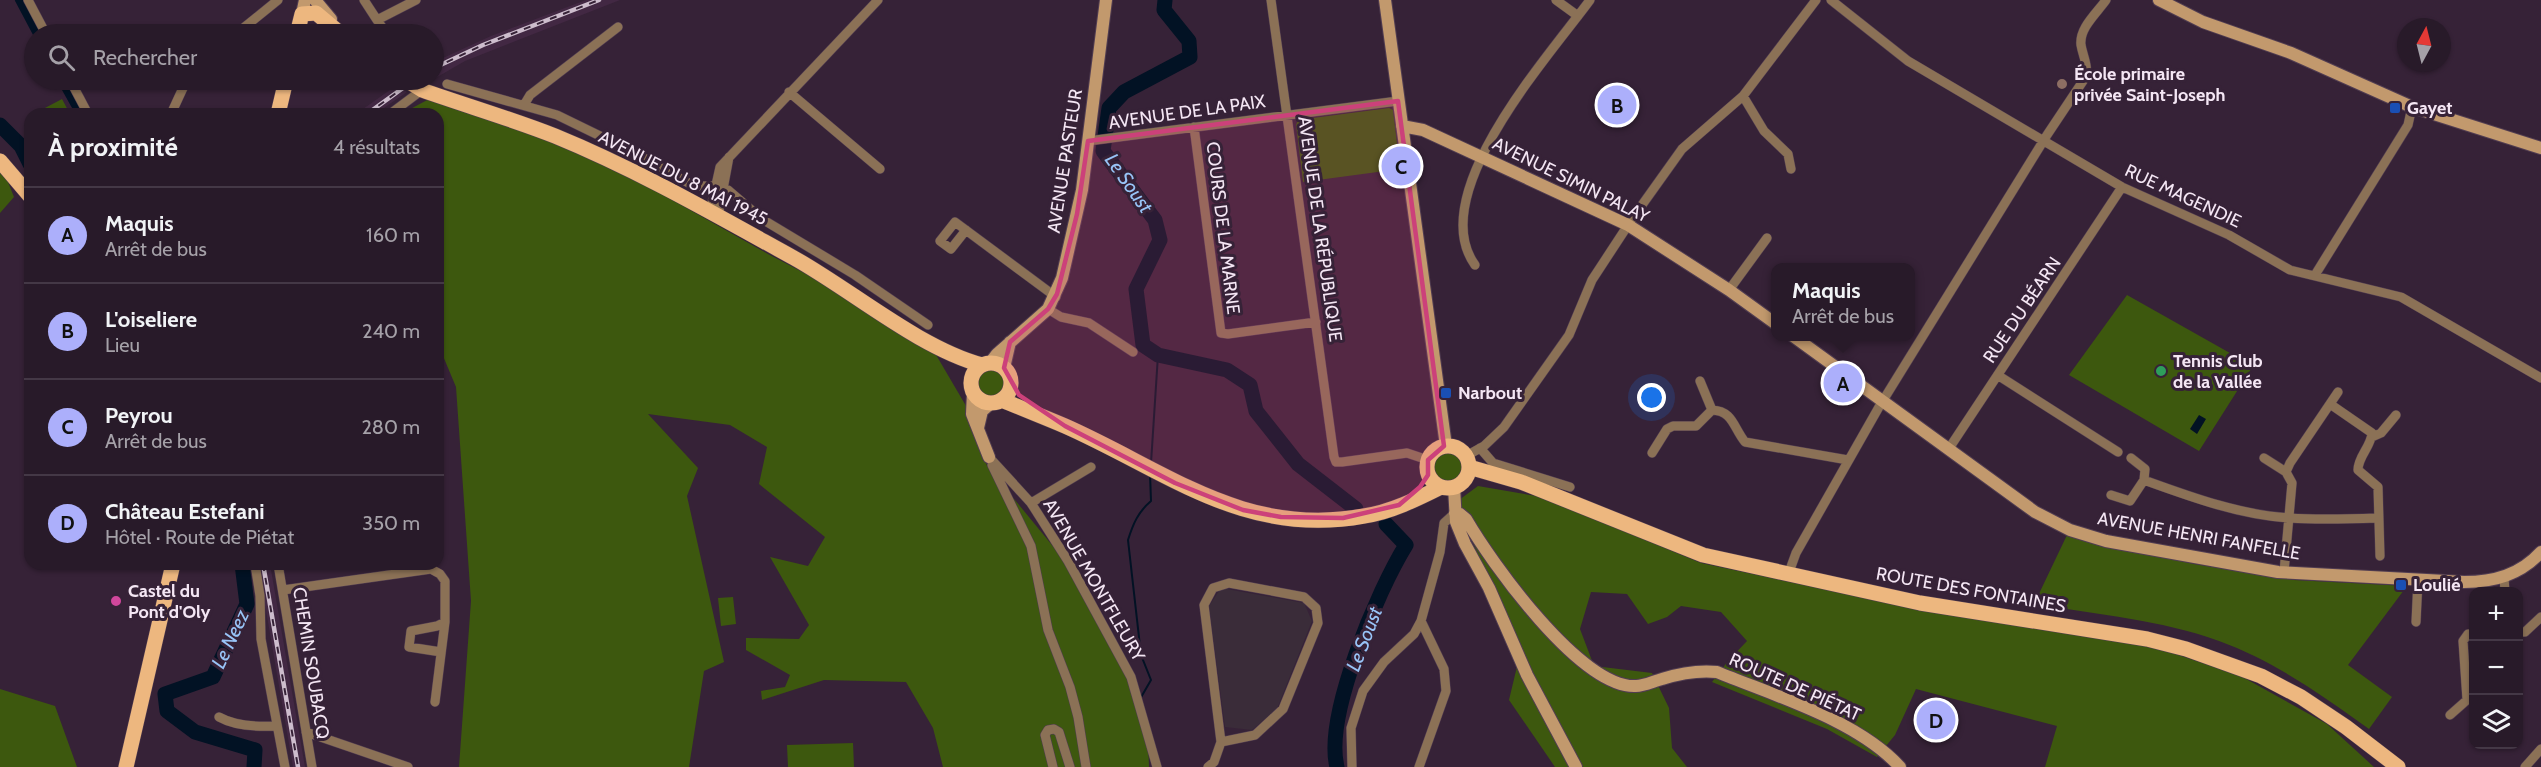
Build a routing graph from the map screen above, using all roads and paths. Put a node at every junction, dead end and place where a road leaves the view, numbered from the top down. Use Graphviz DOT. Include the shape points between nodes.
graph roads {
  1 [pos="28,0"];
  2 [pos="278,0"];
  3 [pos="315,0"];
  4 [pos="364,0"];
  5 [pos="416,0"];
  6 [pos="878,0"];
  7 [pos="1106,0"];
  8 [pos="1271,0"];
  9 [pos="1385,0"];
  10 [pos="1556,0"];
  11 [pos="1590,0"];
  12 [pos="1816,0"];
  13 [pos="1831,0"];
  14 [pos="2092,0"];
  15 [pos="2159,0"];
  16 [pos="2104,3"];
  17 [pos="303,7"];
  18 [pos="1578,16"];
  19 [pos="377,20"];
  20 [pos="41,24"];
  21 [pos="248,24"];
  22 [pos="299,24"];
  23 [pos="330,24"];
  24 [pos="334,24"];
  25 [pos="380,24"];
  26 [pos="618,27"];
  27 [pos="447,84"];
  28 [pos="75,90"];
  29 [pos="182,90"];
  30 [pos="284,90"];
  31 [pos="422,90"];
  32 [pos="789,92"];
  33 [pos="1743,96"];
  34 [pos="1398,101"];
  35 [pos="524,105"];
  36 [pos="2412,107"];
  37 [pos="85,108"];
  38 [pos="174,108"];
  39 [pos="279,108"];
  40 [pos="398,108"];
  41 [pos="1288,115"];
  42 [pos="1402,126"];
  43 [pos="1194,127"];
  44 [pos="1093,140"];
  45 [pos="2044,140"];
  46 [pos="2541,148"];
  47 [pos="1481,156"];
  48 [pos="0,161"];
  49 [pos="880,169"];
  50 [pos="1791,169"];
  51 [pos="719,187"];
  52 [pos="2122,187"];
  53 [pos="24,189"];
  54 [pos="713,213"];
  55 [pos="1628,225"];
  56 [pos="966,230"];
  57 [pos="1767,238"];
  58 [pos="1475,265"];
  59 [pos="2315,275"];
  60 [pos="1729,290"];
  61 [pos="1056,297"];
  62 [pos="1048,309"];
  63 [pos="1771,320"];
  64 [pos="1316,322"];
  65 [pos="928,325"];
  66 [pos="1800,341"];
  67 [pos="927,342"];
  68 [pos="1133,352"];
  69 [pos="992,366"];
  70 [pos="1999,376"];
  71 [pos="2541,378"];
  72 [pos="1700,381"];
  73 [pos="972,386"];
  74 [pos="2338,392"];
  75 [pos="1001,397"];
  76 [pos="1882,402"];
  77 [pos="2330,404"];
  78 [pos="1712,410"];
  79 [pos="2396,415"];
  80 [pos="978,428"];
  81 [pos="2372,437"];
  82 [pos="1446,446"];
  83 [pos="1480,448"];
  84 [pos="1948,450"];
  85 [pos="1652,453"];
  86 [pos="2118,453"];
  87 [pos="989,457"];
  88 [pos="2131,458"];
  89 [pos="2264,458"];
  90 [pos="1848,460"];
  91 [pos="1091,467"];
  92 [pos="1428,467"];
  93 [pos="1467,467"];
  94 [pos="2286,472"];
  95 [pos="2144,480"];
  96 [pos="1447,487"];
  97 [pos="1570,487"];
  98 [pos="2111,495"];
  99 [pos="1031,503"];
  100 [pos="1400,505"];
  101 [pos="1455,513"];
  102 [pos="2288,518"];
  103 [pos="2377,518"];
  104 [pos="2541,552"];
  105 [pos="2380,556"];
  106 [pos="172,570"];
  107 [pos="256,570"];
  108 [pos="279,570"];
  109 [pos="424,570"];
  110 [pos="433,570"];
  111 [pos="2284,572"];
  112 [pos="1788,575"];
  113 [pos="2504,577"];
  114 [pos="2418,580"];
  115 [pos="2505,587"];
  116 [pos="283,590"];
  117 [pos="2541,617"];
  118 [pos="1421,621"];
  119 [pos="445,622"];
  120 [pos="2416,622"];
  121 [pos="2523,632"];
  122 [pos="2469,634"];
  123 [pos="441,652"];
  124 [pos="435,702"];
  125 [pos="2450,715"];
  126 [pos="219,717"];
  127 [pos="277,726"];
  128 [pos="306,732"];
  129 [pos="1221,742"];
  130 [pos="2541,749"];
  131 [pos="126,767"];
  132 [pos="285,767"];
  133 [pos="312,767"];
  134 [pos="408,767"];
  135 [pos="1053,767"];
  136 [pos="1070,767"];
  137 [pos="1086,767"];
  138 [pos="1157,767"];
  139 [pos="1208,767"];
  140 [pos="1352,767"];
  141 [pos="1419,767"];
  142 [pos="1576,767"];
  143 [pos="1900,767"];
  144 [pos="2398,767"];
  145 [pos="2525,767"];
  1 -- 20 [label="street"];
  2 -- 21 [label="street"];
  3 -- 24 [label="street"];
  4 -- 19 [label="street"];
  5 -- 19 [label="street"];
  6 -- 32 [label="street"];
  7 -- 44 [label="street, AVENUE PASTEUR"];
  8 -- 41 [label="street, AVENUE DE LA RÉPUBLIQUE"];
  9 -- 34 [label="street"];
  10 -- 18 [label="street"];
  11 -- 18 [label="street"];
  12 -- 33 [label="street"];
  13 -- 45 [label="street, RUE MAGENDIE" via="1908,61"];
  14 -- 16 [label="street"];
  15 -- 36 [label="street" via="2203,22 2291,53"];
  16 -- 45 [label="street" via="2083,31 2081,46 2088,70 2085,78"];
  17 -- 22 [label="main road"];
  17 -- 23 [label="main road"];
  18 -- 47 [label="street" via="1504,116"];
  19 -- 25 [label="street"];
  26 -- 35 [label="street" via="530,95"];
  27 -- 35 [label="street"];
  28 -- 37 [label="street"];
  29 -- 38 [label="street"];
  30 -- 39 [label="main road"];
  31 -- 40 [label="street"];
  31 -- 54 [label="main road, AVENUE DU 8 MAI 1945" via="554,136 623,166"];
  32 -- 49 [label="street"];
  32 -- 51 [label="street" via="729,157"];
  33 -- 50 [label="street" via="1764,131 1788,154"];
  33 -- 55 [label="street" via="1682,149"];
  34 -- 41 [label="street, AVENUE DE LA PAIX"];
  34 -- 42 [label="street"];
  35 -- 51 [label="street" via="572,121 694,186"];
  36 -- 46 [label="street"];
  36 -- 59 [label="street" via="2408,125"];
  41 -- 43 [label="street, AVENUE DE LA PAIX"];
  41 -- 64 [label="street, AVENUE DE LA RÉPUBLIQUE"];
  42 -- 47 [label="street, AVENUE SIMIN PALAY" via="1423,130"];
  42 -- 82 [label="street"];
  43 -- 44 [label="street, AVENUE DE LA PAIX"];
  43 -- 64 [label="street, COURS DE LA MARNE" via="1221,333"];
  44 -- 61 [label="street, AVENUE PASTEUR"];
  45 -- 52 [label="street, RUE MAGENDIE"];
  45 -- 76 [label="street"];
  47 -- 55 [label="street, AVENUE SIMIN PALAY"];
  47 -- 58 [label="street" via="1463,222 1468,255"];
  48 -- 53 [label="main road"];
  51 -- 54 [label="street"];
  51 -- 65 [label="street" via="762,219"];
  52 -- 59 [label="street, RUE MAGENDIE" via="2229,235 2290,270"];
  52 -- 70 [label="street, RUE DU BÉARN"];
  54 -- 67 [label="main road, AVENUE DU 8 MAI 1945" via="817,270"];
  55 -- 60 [label="street, AVENUE SIMIN PALAY"];
  55 -- 83 [label="street" via="1592,280 1569,335 1504,427"];
  56 -- 61 [label="street"];
  57 -- 60 [label="street"];
  59 -- 71 [label="street, RUE MAGENDIE" via="2401,297"];
  60 -- 63 [label="street, AVENUE SIMIN PALAY"];
  61 -- 62 [label="street, AVENUE PASTEUR"];
  62 -- 68 [label="street" via="1089,323"];
  62 -- 69 [label="street, AVENUE PASTEUR" via="1010,342"];
  64 -- 92 [label="street, AVENUE DE LA RÉPUBLIQUE" via="1336,462 1407,453"];
  66 -- 76 [label="street"];
  67 -- 69 [label="main road, AVENUE DU 8 MAI 1945" via="964,360"];
  67 -- 73 [label="main road, AVENUE DU 8 MAI 1945"];
  69 -- 73 [label="main road" via="973,375"];
  69 -- 75 [label="main road" via="1010,377"];
  70 -- 84 [label="street, RUE DU BÉARN"];
  70 -- 86 [label="street"];
  72 -- 78 [label="street"];
  73 -- 75 [label="main road" via="980,400"];
  73 -- 80 [label="street" via="972,414"];
  74 -- 77 [label="street"];
  75 -- 80 [label="street" via="982,411"];
  75 -- 100 [label="main road" via="1150,470 1243,510 1281,517 1343,518"];
  76 -- 84 [label="street, AVENUE HENRI FANFELLE"];
  76 -- 90 [label="street"];
  77 -- 81 [label="street" via="2372,433"];
  77 -- 94 [label="street"];
  78 -- 85 [label="street" via="1696,426 1667,429"];
  78 -- 90 [label="street" via="1729,415 1745,442"];
  79 -- 81 [label="street" via="2381,434"];
  80 -- 87 [label="street"];
  81 -- 103 [label="street" via="2358,461 2358,470 2378,487"];
  82 -- 92 [label="main road" via="1437,449"];
  82 -- 93 [label="main road" via="1457,448"];
  83 -- 93 [label="street"];
  83 -- 97 [label="street" via="1493,463"];
  84 -- 111 [label="street, AVENUE HENRI FANFELLE" via="2035,512 2070,530 2106,541"];
  87 -- 99 [label="street, AVENUE MONTFLEURY"];
  87 -- 137 [label="street" via="1031,546 1048,630 1078,717"];
  88 -- 95 [label="street" via="2145,469"];
  89 -- 94 [label="street"];
  90 -- 112 [label="street" via="1796,553"];
  91 -- 99 [label="street"];
  92 -- 96 [label="main road"];
  92 -- 100 [label="main road" via="1420,487"];
  93 -- 96 [label="main road"];
  93 -- 112 [label="main road, ROUTE DES FONTAINES" via="1521,482 1703,555"];
  94 -- 102 [label="street" via="2292,483"];
  95 -- 98 [label="street" via="2130,501"];
  95 -- 102 [label="street" via="2237,510"];
  96 -- 100 [label="main road"];
  96 -- 101 [label="street"];
  99 -- 138 [label="street, AVENUE MONTFLEURY" via="1068,561 1131,677"];
  101 -- 118 [label="street" via="1444,523"];
  101 -- 142 [label="street" via="1465,544 1489,588 1516,653"];
  101 -- 143 [label="street, ROUTE DE PIÉTAT" via="1466,519 1496,564 1559,641 1596,672 1635,686 1680,673 1717,672 1839,723 1871,742"];
  102 -- 103 [label="street"];
  102 -- 111 [label="street"];
  103 -- 105 [label="street"];
  104 -- 113 [label="street, AVENUE HENRI FANFELLE"];
  106 -- 131 [label="main road"];
  107 -- 127 [label="street" via="261,639"];
  108 -- 116 [label="street, CHEMIN SOUBACQ"];
  109 -- 116 [label="street"];
  110 -- 119 [label="street" via="445,581"];
  111 -- 114 [label="street, AVENUE HENRI FANFELLE"];
  112 -- 144 [label="main road, ROUTE DES FONTAINES" via="1920,603 2147,639 2196,652 2262,676 2301,697"];
  113 -- 114 [label="street, AVENUE HENRI FANFELLE" via="2486,582"];
  113 -- 115 [label="street"];
  114 -- 120 [label="street"];
  116 -- 128 [label="street, CHEMIN SOUBACQ"];
  117 -- 121 [label="street"];
  118 -- 140 [label="street" via="1414,634 1384,662 1362,691 1351,728"];
  118 -- 141 [label="street" via="1444,669 1446,692"];
  119 -- 123 [label="street"];
  119 -- 123 [label="street" via="411,631 409,647"];
  122 -- 125 [label="street" via="2463,641 2467,700"];
  123 -- 124 [label="street"];
  126 -- 127 [label="street" via="262,727"];
  127 -- 132 [label="street"];
  128 -- 133 [label="street, CHEMIN SOUBACQ"];
  128 -- 134 [label="street"];
  129 -- 129 [label="street" via="1255,735 1283,709 1318,623 1316,608 1304,597 1228,583 1213,588 1204,605"];
  129 -- 139 [label="street" via="1214,762"];
  130 -- 145 [label="street"];
  135 -- 136 [label="street" via="1046,735 1054,729 1059,732"];
}
